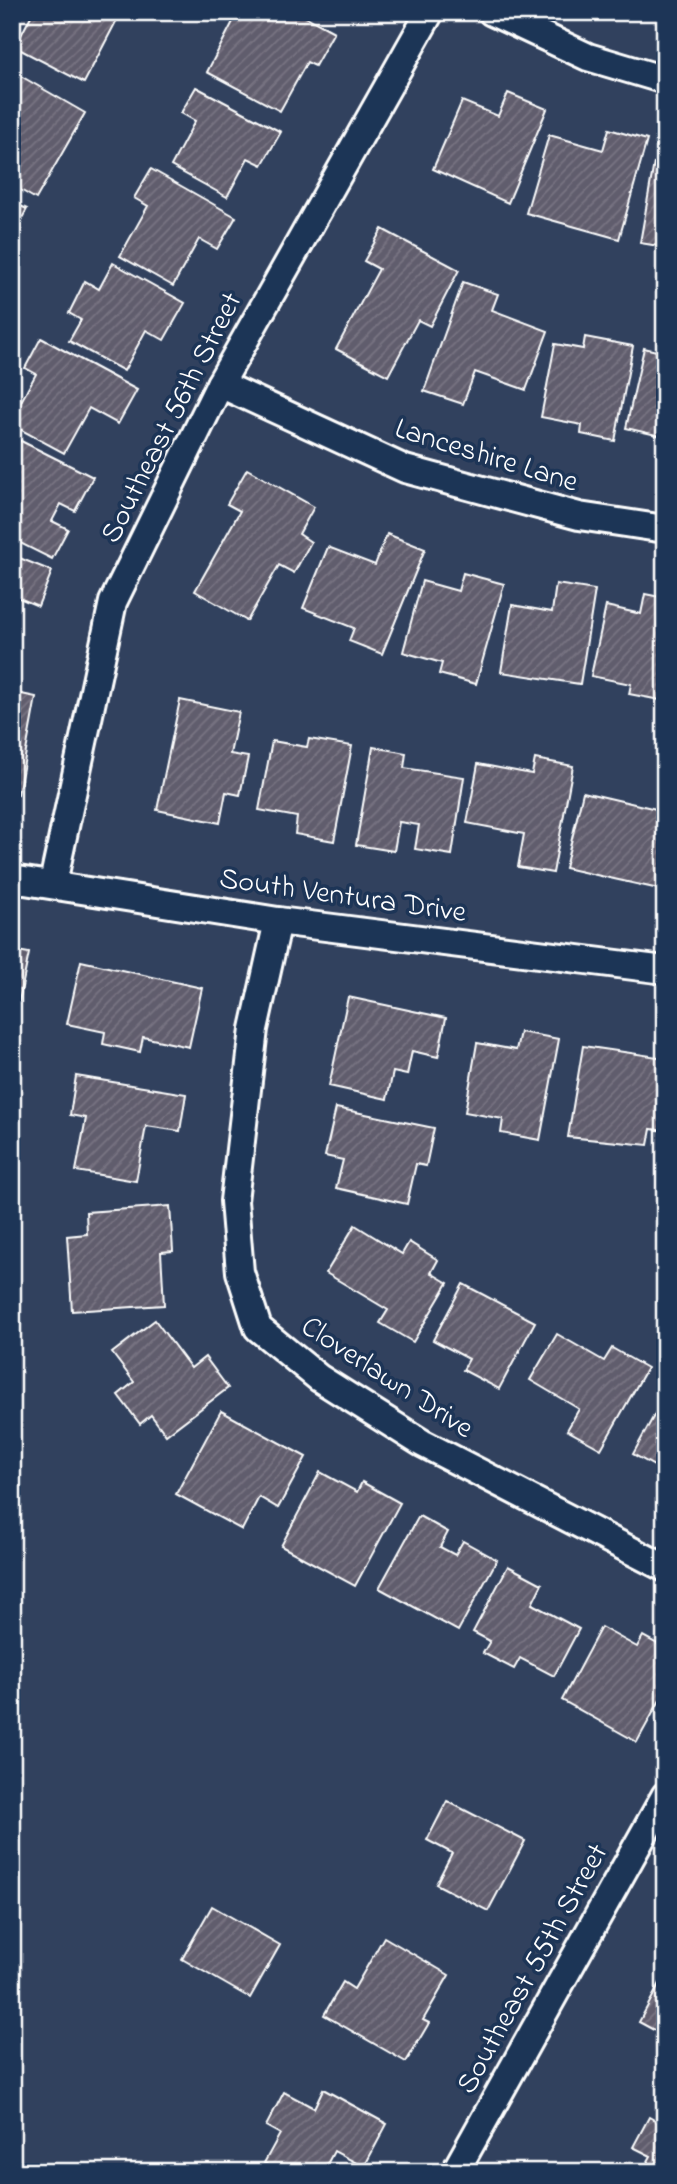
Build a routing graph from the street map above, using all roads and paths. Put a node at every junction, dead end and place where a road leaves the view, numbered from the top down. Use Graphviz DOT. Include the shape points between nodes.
graph roads {
  1 [pos="430,12"];
  2 [pos="492,12"];
  3 [pos="665,80"];
  4 [pos="220,384"];
  5 [pos="665,529"];
  6 [pos="12,879"];
  7 [pos="53,883"];
  8 [pos="278,921"];
  9 [pos="665,970"];
  10 [pos="665,1569"];
  11 [pos="665,1796"];
  12 [pos="455,2172"];
  1 -- 4 [label="street, Southeast 56th Street"];
  2 -- 3 [label="street" via="589,57"];
  4 -- 5 [label="street, Lanceshire Lane" via="405,469 579,516"];
  4 -- 7 [label="street, Southeast 56th Street" via="113,602"];
  6 -- 7 [label="street, South Ventura Drive"];
  7 -- 8 [label="street, South Ventura Drive"];
  8 -- 9 [label="street, South Ventura Drive"];
  8 -- 10 [label="street, Cloverlawn Drive" via="254,1029 234,1201 240,1272 258,1328 319,1378 422,1443"];
  11 -- 12 [label="street, Southeast 55th Street"];
}
